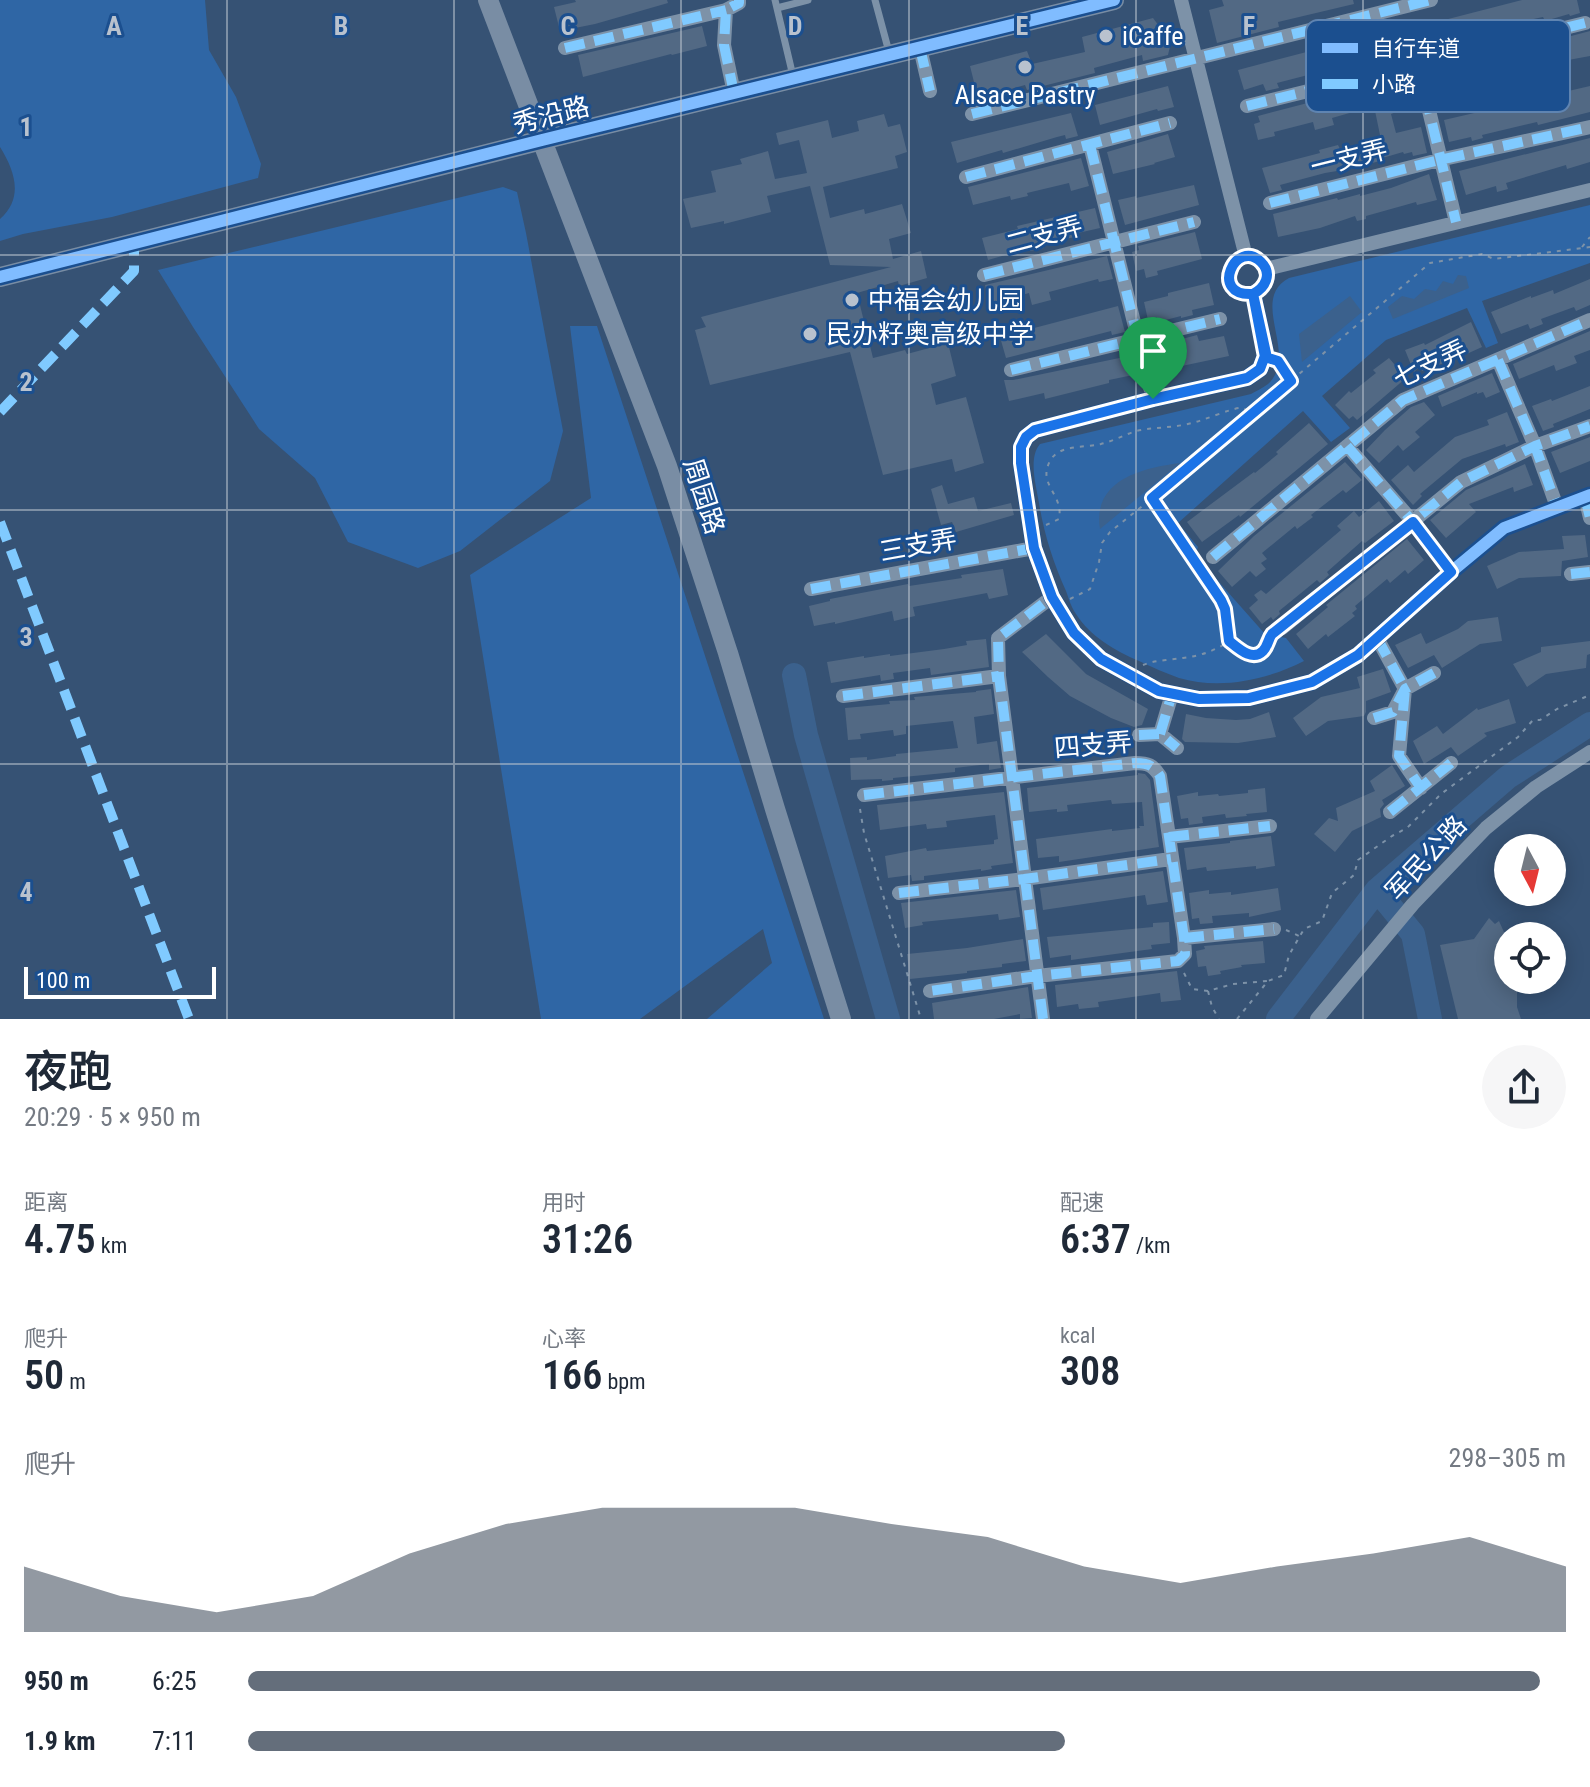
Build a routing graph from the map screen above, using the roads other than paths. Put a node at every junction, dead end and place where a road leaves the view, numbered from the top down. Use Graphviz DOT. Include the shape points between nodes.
graph roads {
  1 [pos="488,0"];
  2 [pos="739,0"];
  3 [pos="808,0"];
  4 [pos="875,0"];
  5 [pos="1114,0"];
  6 [pos="1181,0"];
  7 [pos="1431,0"];
  8 [pos="1409,2"];
  9 [pos="776,4"];
  10 [pos="726,10"];
  11 [pos="1340,20"];
  12 [pos="1585,23"];
  13 [pos="1570,27"];
  14 [pos="1306,29"];
  15 [pos="565,48"];
  16 [pos="920,48"];
  17 [pos="889,55"];
  18 [pos="1197,57"];
  19 [pos="793,79"];
  20 [pos="930,91"];
  21 [pos="1306,92"];
  22 [pos="734,93"];
  23 [pos="1247,106"];
  24 [pos="1428,112"];
  25 [pos="972,114"];
  26 [pos="1170,123"];
  27 [pos="1590,127"];
  28 [pos="542,140"];
  29 [pos="1090,145"];
  30 [pos="1439,160"];
  31 [pos="966,177"];
  32 [pos="1590,190"];
  33 [pos="1270,203"];
  34 [pos="1194,222"];
  35 [pos="1456,222"];
  36 [pos="1115,241"];
  37 [pos="1246,257"];
  38 [pos="1266,269"];
  39 [pos="984,275"];
  40 [pos="0,277"];
  41 [pos="1253,294"];
  42 [pos="1220,319"];
  43 [pos="1590,320"];
  44 [pos="1139,338"];
  45 [pos="1498,360"];
  46 [pos="1011,370"];
  47 [pos="1153,399"];
  48 [pos="1590,426"];
  49 [pos="1347,446"];
  50 [pos="1535,446"];
  51 [pos="1588,496"];
  52 [pos="1557,507"];
  53 [pos="1590,518"];
  54 [pos="1413,522"];
  55 [pos="1034,548"];
  56 [pos="1213,557"];
  57 [pos="1451,572"];
  58 [pos="1590,572"];
  59 [pos="1571,574"];
  60 [pos="811,589"];
  61 [pos="1054,601"];
  62 [pos="1282,628"];
  63 [pos="1377,638"];
  64 [pos="1434,673"];
  65 [pos="999,676"];
  66 [pos="1405,689"];
  67 [pos="1172,694"];
  68 [pos="843,696"];
  69 [pos="1374,718"];
  70 [pos="1160,734"];
  71 [pos="1139,735"];
  72 [pos="1177,748"];
  73 [pos="1590,752"];
  74 [pos="1451,763"];
  75 [pos="1011,777"];
  76 [pos="1421,788"];
  77 [pos="864,795"];
  78 [pos="1390,812"];
  79 [pos="1270,826"];
  80 [pos="1169,837"];
  81 [pos="1171,859"];
  82 [pos="1024,879"];
  83 [pos="899,893"];
  84 [pos="1274,929"];
  85 [pos="1184,938"];
  86 [pos="1037,976"];
  87 [pos="930,991"];
  88 [pos="841,1019"];
  89 [pos="1043,1019"];
  90 [pos="1317,1019"];
  1 -- 28 [label="main road, 周园路"];
  2 -- 10 [label="street"];
  3 -- 9 [label="lane"];
  4 -- 17 [label="lane"];
  5 -- 16 [label="main road, 秀沿路"];
  6 -- 18 [label="street"];
  7 -- 8 [label="street"];
  8 -- 11 [label="street"];
  9 -- 19 [label="lane"];
  10 -- 15 [label="street"];
  10 -- 22 [label="street" via="724,45"];
  12 -- 13 [label="street"];
  14 -- 18 [label="street"];
  16 -- 17 [label="main road, 秀沿路"];
  16 -- 20 [label="street"];
  17 -- 19 [label="main road, 秀沿路"];
  18 -- 25 [label="street"];
  18 -- 37 [label="street"];
  19 -- 22 [label="main road, 秀沿路"];
  21 -- 23 [label="street"];
  22 -- 28 [label="main road, 秀沿路"];
  24 -- 30 [label="street"];
  26 -- 29 [label="street"];
  27 -- 30 [label="street, 一支弄"];
  28 -- 40 [label="main road, 秀沿路"];
  28 -- 88 [label="main road, 周园路" via="667,466"];
  29 -- 31 [label="street"];
  29 -- 36 [label="street, 二支弄"];
  30 -- 33 [label="street, 一支弄"];
  30 -- 35 [label="street"];
  32 -- 35 [label="street"];
  34 -- 36 [label="street, 二支弄"];
  35 -- 38 [label="street"];
  36 -- 39 [label="street, 二支弄"];
  36 -- 44 [label="street, 二支弄"];
  37 -- 38 [label="street"];
  37 -- 41 [label="street" via="1232,264 1229,281 1242,294"];
  38 -- 41 [label="street" via="1266,283"];
  41 -- 47 [label="street" via="1265,357 1260,369 1247,378"];
  42 -- 44 [label="street"];
  43 -- 45 [label="street, 七支弄"];
  44 -- 46 [label="street"];
  44 -- 47 [label="street, 二支弄"];
  45 -- 49 [label="street, 七支弄" via="1403,400"];
  45 -- 50 [label="street, 七支弄"];
  47 -- 55 [label="street" via="1035,430 1026,437 1021,463"];
  48 -- 50 [label="street"];
  49 -- 54 [label="street"];
  49 -- 56 [label="street, 七支弄"];
  50 -- 52 [label="street, 七支弄"];
  50 -- 54 [label="street" via="1461,482"];
  51 -- 52 [label="street"];
  51 -- 53 [label="street"];
  52 -- 57 [label="street" via="1504,528"];
  54 -- 57 [label="street"];
  54 -- 62 [label="street"];
  55 -- 60 [label="street, 三支弄"];
  55 -- 61 [label="street"];
  57 -- 63 [label="street"];
  58 -- 59 [label="street"];
  61 -- 65 [label="street" via="998,638"];
  61 -- 67 [label="street" via="1074,633 1101,659"];
  63 -- 66 [label="street"];
  63 -- 67 [label="street" via="1312,682 1249,698"];
  64 -- 66 [label="street"];
  65 -- 68 [label="street"];
  65 -- 75 [label="street"];
  66 -- 69 [label="street" via="1393,712"];
  66 -- 76 [label="street" via="1399,756"];
  67 -- 70 [label="street"];
  70 -- 71 [label="street"];
  70 -- 72 [label="street"];
  73 -- 90 [label="street, 军民公路" via="1486,828 1413,904"];
  74 -- 76 [label="street"];
  75 -- 77 [label="street, 四支弄"];
  75 -- 80 [label="street, 四支弄" via="1154,766"];
  75 -- 82 [label="street"];
  76 -- 78 [label="street"];
  79 -- 80 [label="street"];
  80 -- 81 [label="street, 四支弄"];
  81 -- 82 [label="street"];
  81 -- 85 [label="street, 四支弄"];
  82 -- 83 [label="street"];
  82 -- 86 [label="street"];
  84 -- 85 [label="street"];
  85 -- 86 [label="street, 四支弄" via="1185,954 1178,961"];
  86 -- 87 [label="street"];
  86 -- 89 [label="street"];
}
